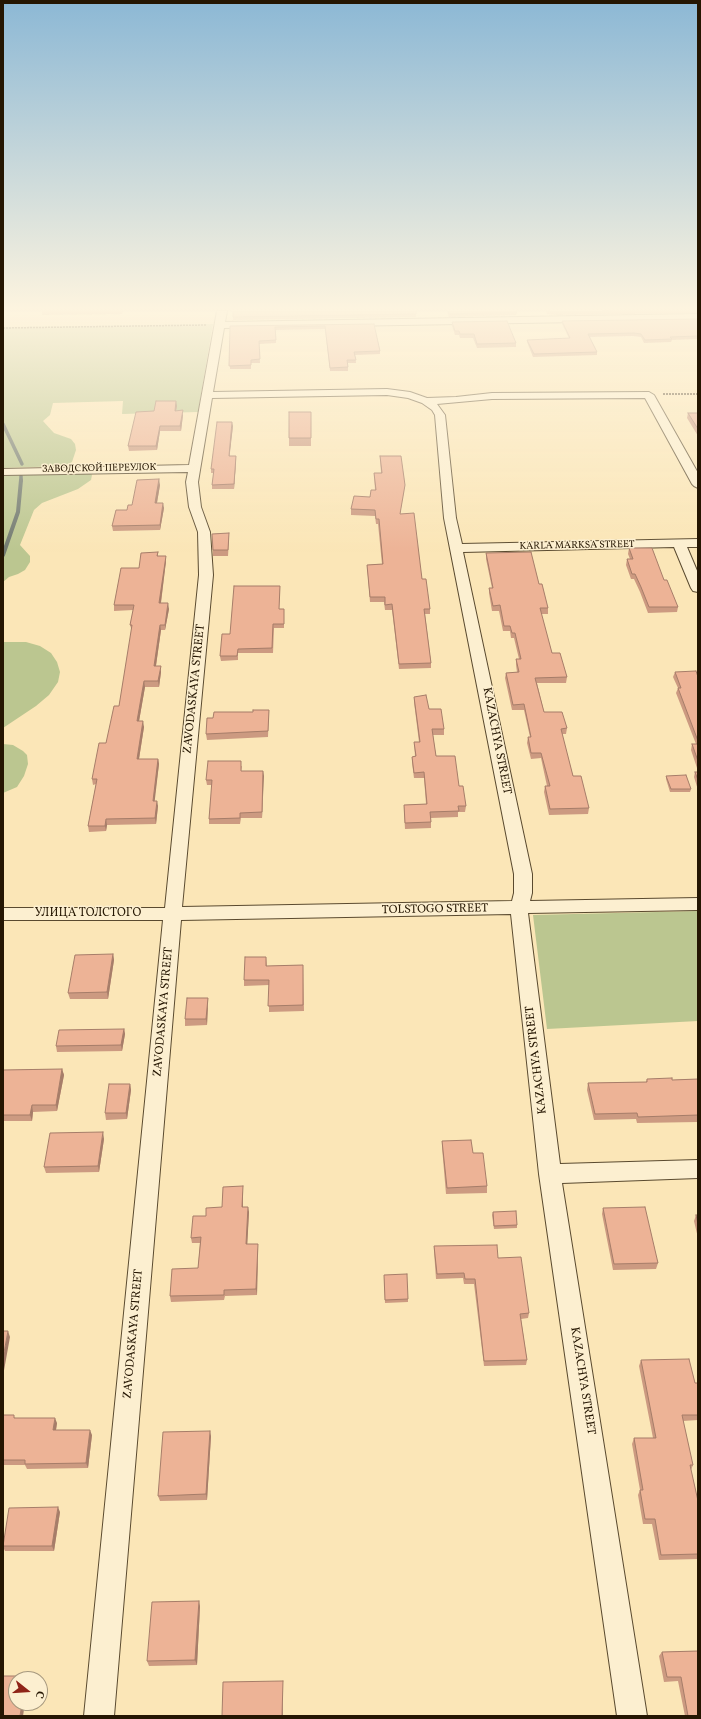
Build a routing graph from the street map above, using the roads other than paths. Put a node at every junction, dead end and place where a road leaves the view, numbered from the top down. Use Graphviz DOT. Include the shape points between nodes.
graph roads {
  1 [pos="209,391"];
  2 [pos="371,391"];
  3 [pos="382,391"];
  4 [pos="208,395"];
  5 [pos="456,400"];
  6 [pos="434,408"];
  7 [pos="194,468"];
  8 [pos="3,472"];
  9 [pos="698,484"];
  10 [pos="698,543"];
  11 [pos="679,544"];
  12 [pos="457,548"];
  13 [pos="698,588"];
  14 [pos="698,904"];
  15 [pos="519,909"];
  16 [pos="3,914"];
  17 [pos="173,914"];
  18 [pos="698,1169"];
  19 [pos="550,1174"];
  20 [pos="99,1716"];
  21 [pos="632,1716"];
  1 -- 4 [label="street, ZAVODASKAYA STREET"];
  2 -- 4 [label="street"];
  3 -- 6 [label="street" via="396,393"];
  4 -- 7 [label="street, ZAVODASKAYA STREET"];
  5 -- 6 [label="street"];
  5 -- 6 [label="street"];
  5 -- 9 [label="street" via="492,396 649,395"];
  6 -- 12 [label="street, KAZACHYA STREET" via="448,506"];
  7 -- 8 [label="street, ЗАВОДСКОЙ ПЕРЕУЛОК"];
  7 -- 17 [label="street, ZAVODASKAYA STREET" via="193,497 204,532 206,575"];
  10 -- 11 [label="street, KARLA MARKSA STREET"];
  11 -- 12 [label="street, KARLA MARKSA STREET"];
  11 -- 13 [label="street"];
  12 -- 15 [label="street, KAZACHYA STREET" via="523,874 523,893"];
  14 -- 15 [label="street, TOLSTOGO STREET"];
  15 -- 17 [label="street, TOLSTOGO STREET"];
  15 -- 19 [label="street, KAZACHYA STREET"];
  16 -- 17 [label="street, УЛИЦА ТОЛСТОГО"];
  17 -- 20 [label="street, ZAVODASKAYA STREET"];
  18 -- 19 [label="street"];
  19 -- 21 [label="street, KAZACHYA STREET"];
}
